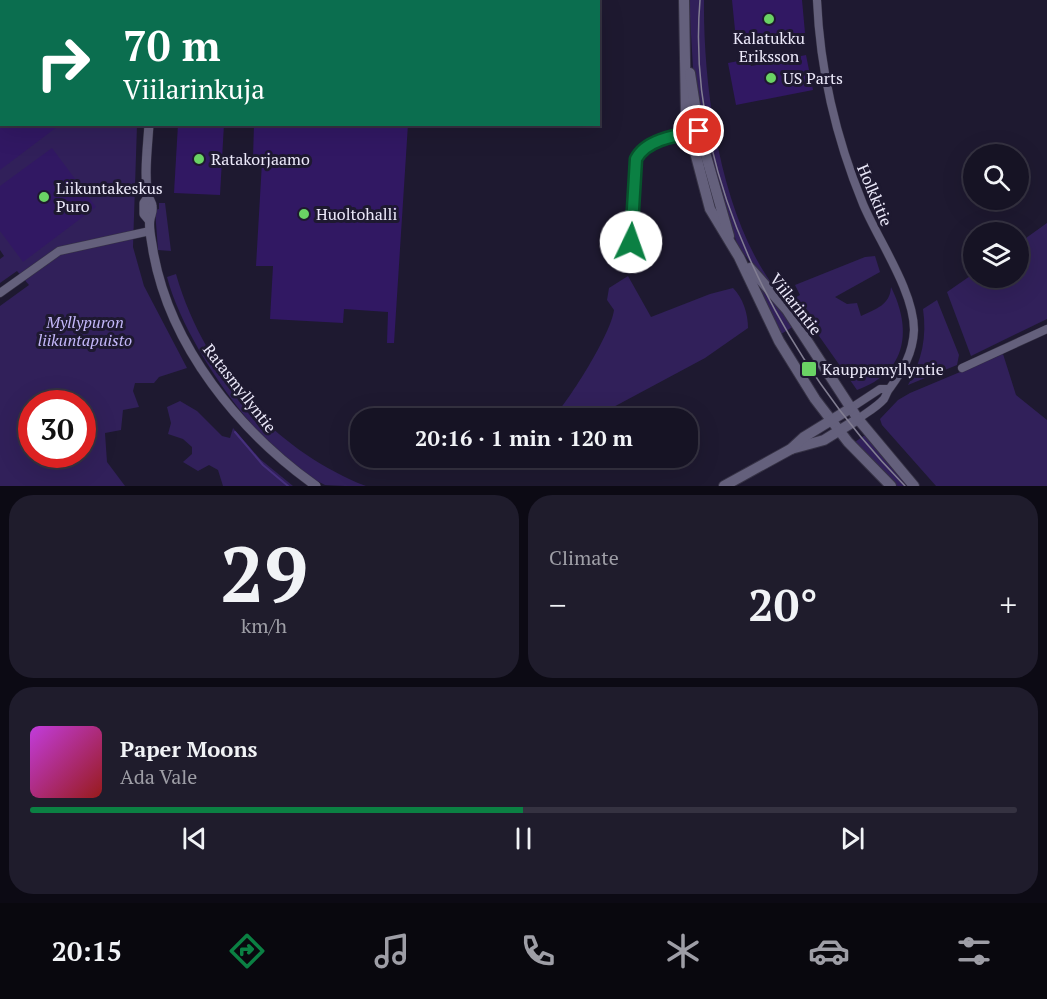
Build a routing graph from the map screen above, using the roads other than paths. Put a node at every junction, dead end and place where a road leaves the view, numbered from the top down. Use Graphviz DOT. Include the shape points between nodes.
graph roads {
  1 [pos="684,0"];
  2 [pos="817,0"];
  3 [pos="149,126"];
  4 [pos="694,132"];
  5 [pos="150,231"];
  6 [pos="635,253"];
  7 [pos="739,257"];
  8 [pos="0,294"];
  9 [pos="1047,329"];
  10 [pos="962,368"];
  11 [pos="888,389"];
  12 [pos="851,408"];
  13 [pos="858,418"];
  14 [pos="831,422"];
  15 [pos="838,431"];
  16 [pos="791,449"];
  17 [pos="316,486"];
  18 [pos="724,486"];
  19 [pos="891,486"];
  20 [pos="914,486"];
  1 -- 4 [label="main road, Viilarintie" via="684,96"];
  2 -- 11 [label="street, Holkkitie" via="822,61 840,144 912,316 910,353"];
  3 -- 5 [label="street, Ratasmyllyntie"];
  4 -- 6 [label="street" via="651,144 636,159 631,242"];
  4 -- 7 [label="main road, Viilarintie" via="710,209"];
  5 -- 8 [label="street" via="59,251"];
  5 -- 17 [label="street, Ratasmyllyntie" via="163,288 195,358 268,448"];
  7 -- 12 [label="main road, Viilarintie" via="787,310"];
  7 -- 14 [label="main road, Viilarintie" via="779,341"];
  9 -- 10 [label="street"];
  11 -- 12 [label="street" via="880,389"];
  11 -- 13 [label="street, Holkkitie" via="885,399"];
  12 -- 13 [label="main road, Viilarintie"];
  12 -- 14 [label="main road"];
  13 -- 15 [label="main road"];
  13 -- 20 [label="main road, Viilarintie"];
  14 -- 15 [label="main road, Viilarintie"];
  14 -- 16 [label="main road"];
  15 -- 16 [label="main road" via="819,442"];
  15 -- 19 [label="main road, Viilarintie"];
  16 -- 18 [label="main road"];
}
